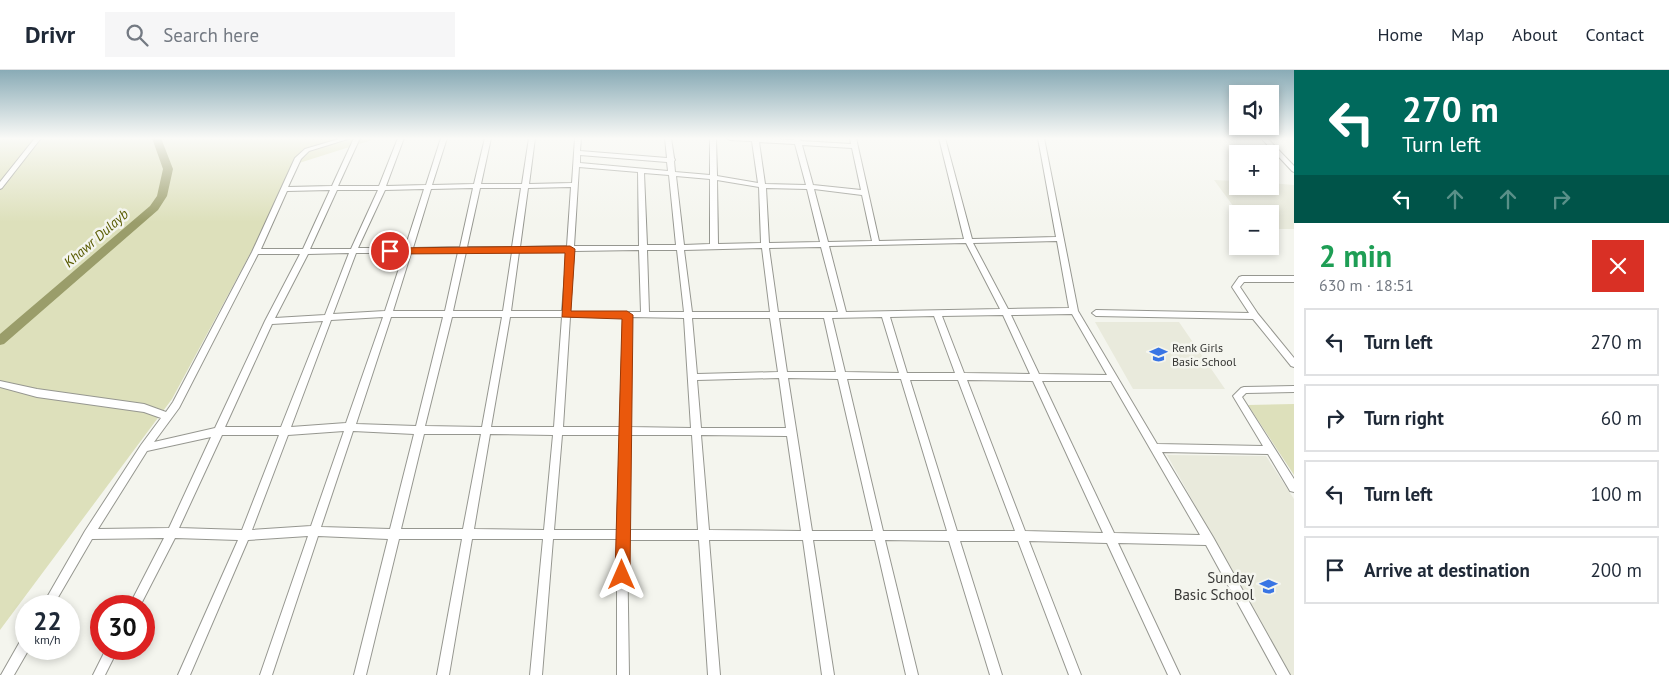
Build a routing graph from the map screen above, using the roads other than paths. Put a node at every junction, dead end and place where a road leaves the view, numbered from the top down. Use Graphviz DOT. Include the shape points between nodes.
graph roads {
  1 [pos="16,166"];
  2 [pos="294,166"];
  3 [pos="344,166"];
  4 [pos="390,166"];
  5 [pos="435,166"];
  6 [pos="482,166"];
  7 [pos="528,166"];
  8 [pos="577,166"];
  9 [pos="580,166"];
  10 [pos="672,166"];
  11 [pos="712,166"];
  12 [pos="759,166"];
  13 [pos="804,166"];
  14 [pos="860,166"];
  15 [pos="949,166"];
  16 [pos="1046,166"];
  17 [pos="641,171"];
  18 [pos="672,174"];
  19 [pos="712,177"];
  20 [pos="575,185"];
  21 [pos="478,186"];
  22 [pos="526,186"];
  23 [pos="762,186"];
  24 [pos="0,187"];
  25 [pos="429,187"];
  26 [pos="810,187"];
  27 [pos="382,188"];
  28 [pos="284,189"];
  29 [pos="334,189"];
  30 [pos="866,193"];
  31 [pos="1060,239"];
  32 [pos="969,242"];
  33 [pos="824,244"];
  34 [pos="876,244"];
  35 [pos="714,246"];
  36 [pos="765,246"];
  37 [pos="680,247"];
  38 [pos="643,248"];
  39 [pos="570,249"];
  40 [pos="516,250"];
  41 [pos="409,251"];
  42 [pos="464,251"];
  43 [pos="256,252"];
  44 [pos="305,252"];
  45 [pos="353,252"];
  46 [pos="1294,279"];
  47 [pos="1074,311"];
  48 [pos="1006,313"];
  49 [pos="1096,313"];
  50 [pos="388,314"];
  51 [pos="566,314"];
  52 [pos="774,314"];
  53 [pos="885,314"];
  54 [pos="937,314"];
  55 [pos="448,315"];
  56 [pos="627,315"];
  57 [pos="645,315"];
  58 [pos="688,315"];
  59 [pos="827,315"];
  60 [pos="843,315"];
  61 [pos="506,316"];
  62 [pos="1255,316"];
  63 [pos="328,319"];
  64 [pos="269,321"];
  65 [pos="1294,364"];
  66 [pos="782,375"];
  67 [pos="842,376"];
  68 [pos="904,376"];
  69 [pos="692,377"];
  70 [pos="961,377"];
  71 [pos="1036,378"];
  72 [pos="1113,378"];
  73 [pos="0,384"];
  74 [pos="1294,389"];
  75 [pos="168,416"];
  76 [pos="348,427"];
  77 [pos="420,430"];
  78 [pos="219,431"];
  79 [pos="486,431"];
  80 [pos="558,431"];
  81 [pos="696,431"];
  82 [pos="286,432"];
  83 [pos="624,432"];
  84 [pos="791,432"];
  85 [pos="144,448"];
  86 [pos="1155,448"];
  87 [pos="1269,450"];
  88 [pos="1294,488"];
  89 [pos="314,531"];
  90 [pos="172,533"];
  91 [pos="89,534"];
  92 [pos="394,534"];
  93 [pos="245,535"];
  94 [pos="468,535"];
  95 [pos="548,535"];
  96 [pos="622,535"];
  97 [pos="705,536"];
  98 [pos="879,536"];
  99 [pos="954,536"];
  100 [pos="1022,536"];
  101 [pos="806,537"];
  102 [pos="1110,538"];
  103 [pos="1209,540"];
  104 [pos="53,595"];
  105 [pos="140,595"];
  106 [pos="16,660"];
  107 [pos="106,660"];
  108 [pos="7,675"];
  109 [pos="99,675"];
  110 [pos="184,675"];
  111 [pos="266,675"];
  112 [pos="360,675"];
  113 [pos="443,675"];
  114 [pos="536,675"];
  115 [pos="623,675"];
  116 [pos="714,675"];
  117 [pos="828,675"];
  118 [pos="912,675"];
  119 [pos="996,675"];
  120 [pos="1075,675"];
  121 [pos="1174,675"];
  122 [pos="1284,675"];
  1 -- 24 [label="street"];
  2 -- 28 [label="street"];
  3 -- 29 [label="street"];
  4 -- 27 [label="street"];
  5 -- 25 [label="street"];
  6 -- 21 [label="street"];
  7 -- 22 [label="street"];
  8 -- 20 [label="street"];
  9 -- 17 [label="street"];
  10 -- 18 [label="street"];
  11 -- 19 [label="street"];
  12 -- 23 [label="street"];
  13 -- 26 [label="street"];
  14 -- 30 [label="street"];
  15 -- 32 [label="street"];
  16 -- 31 [label="street"];
  17 -- 18 [label="street"];
  17 -- 38 [label="street"];
  18 -- 19 [label="street"];
  18 -- 37 [label="street"];
  19 -- 23 [label="street"];
  19 -- 35 [label="street"];
  20 -- 22 [label="street"];
  20 -- 39 [label="street"];
  21 -- 22 [label="street"];
  21 -- 25 [label="street"];
  21 -- 42 [label="street"];
  22 -- 40 [label="street"];
  23 -- 26 [label="street"];
  23 -- 36 [label="street"];
  25 -- 27 [label="street"];
  25 -- 41 [label="street"];
  26 -- 30 [label="street"];
  26 -- 33 [label="street"];
  27 -- 29 [label="street"];
  27 -- 45 [label="street"];
  28 -- 29 [label="street"];
  28 -- 43 [label="street"];
  29 -- 44 [label="street"];
  30 -- 34 [label="street"];
  31 -- 32 [label="street"];
  31 -- 47 [label="street"];
  32 -- 34 [label="street"];
  32 -- 48 [label="street"];
  33 -- 34 [label="street"];
  33 -- 36 [label="street"];
  33 -- 60 [label="street"];
  35 -- 36 [label="street"];
  35 -- 37 [label="street"];
  36 -- 52 [label="street"];
  37 -- 38 [label="street"];
  37 -- 58 [label="street"];
  38 -- 39 [label="street"];
  38 -- 57 [label="street"];
  39 -- 40 [label="street"];
  39 -- 51 [label="street"];
  40 -- 42 [label="street"];
  40 -- 61 [label="street"];
  41 -- 42 [label="street"];
  41 -- 45 [label="street"];
  41 -- 50 [label="street"];
  42 -- 55 [label="street"];
  43 -- 44 [label="street"];
  43 -- 75 [label="street"];
  44 -- 45 [label="street"];
  44 -- 64 [label="street"];
  45 -- 63 [label="street"];
  46 -- 62 [label="street" via="1242,279 1238,282 1236,287"];
  47 -- 48 [label="street"];
  47 -- 72 [label="street"];
  48 -- 54 [label="street"];
  48 -- 71 [label="street"];
  49 -- 62 [label="street"];
  50 -- 55 [label="street"];
  50 -- 63 [label="street"];
  50 -- 76 [label="street"];
  51 -- 56 [label="street"];
  51 -- 61 [label="street"];
  51 -- 80 [label="street"];
  52 -- 58 [label="street"];
  52 -- 59 [label="street"];
  52 -- 66 [label="street"];
  53 -- 54 [label="street"];
  53 -- 60 [label="street"];
  53 -- 68 [label="street"];
  54 -- 70 [label="street"];
  55 -- 61 [label="street"];
  55 -- 77 [label="street"];
  56 -- 57 [label="street"];
  56 -- 83 [label="street"];
  57 -- 58 [label="street"];
  58 -- 69 [label="street"];
  59 -- 60 [label="street"];
  59 -- 67 [label="street"];
  61 -- 79 [label="street"];
  62 -- 65 [label="street"];
  63 -- 64 [label="street"];
  63 -- 82 [label="street"];
  64 -- 78 [label="street"];
  66 -- 67 [label="street"];
  66 -- 69 [label="street"];
  66 -- 84 [label="street"];
  67 -- 68 [label="street"];
  67 -- 98 [label="street"];
  68 -- 70 [label="street"];
  68 -- 99 [label="street"];
  69 -- 81 [label="street"];
  70 -- 71 [label="street"];
  70 -- 100 [label="street"];
  71 -- 72 [label="street"];
  71 -- 102 [label="street"];
  72 -- 86 [label="street"];
  73 -- 75 [label="street" via="37,393 144,408"];
  74 -- 87 [label="street" via="1244,390 1236,396"];
  75 -- 85 [label="street"];
  76 -- 77 [label="street"];
  76 -- 82 [label="street"];
  76 -- 89 [label="street"];
  77 -- 79 [label="street"];
  77 -- 92 [label="street"];
  78 -- 82 [label="street"];
  78 -- 85 [label="street"];
  78 -- 90 [label="street"];
  79 -- 80 [label="street"];
  79 -- 94 [label="street"];
  80 -- 83 [label="street"];
  80 -- 95 [label="street"];
  81 -- 83 [label="street"];
  81 -- 84 [label="street"];
  81 -- 97 [label="street"];
  82 -- 93 [label="street"];
  83 -- 96 [label="street"];
  84 -- 101 [label="street"];
  85 -- 91 [label="street"];
  86 -- 87 [label="street"];
  86 -- 103 [label="street"];
  87 -- 88 [label="street"];
  89 -- 92 [label="street"];
  89 -- 93 [label="street"];
  89 -- 111 [label="street"];
  90 -- 91 [label="street"];
  90 -- 93 [label="street"];
  90 -- 105 [label="street"];
  91 -- 104 [label="street"];
  92 -- 94 [label="street"];
  92 -- 112 [label="street"];
  93 -- 110 [label="street"];
  94 -- 95 [label="street"];
  94 -- 113 [label="street"];
  95 -- 96 [label="street"];
  95 -- 114 [label="street"];
  96 -- 97 [label="street"];
  96 -- 115 [label="street"];
  97 -- 101 [label="street"];
  97 -- 116 [label="street"];
  98 -- 99 [label="street"];
  98 -- 101 [label="street"];
  98 -- 118 [label="street"];
  99 -- 100 [label="street"];
  99 -- 119 [label="street"];
  100 -- 102 [label="street"];
  100 -- 120 [label="street"];
  101 -- 117 [label="street"];
  102 -- 103 [label="street"];
  102 -- 121 [label="street"];
  103 -- 122 [label="street"];
  106 -- 108 [label="street"];
  107 -- 109 [label="street"];
}
